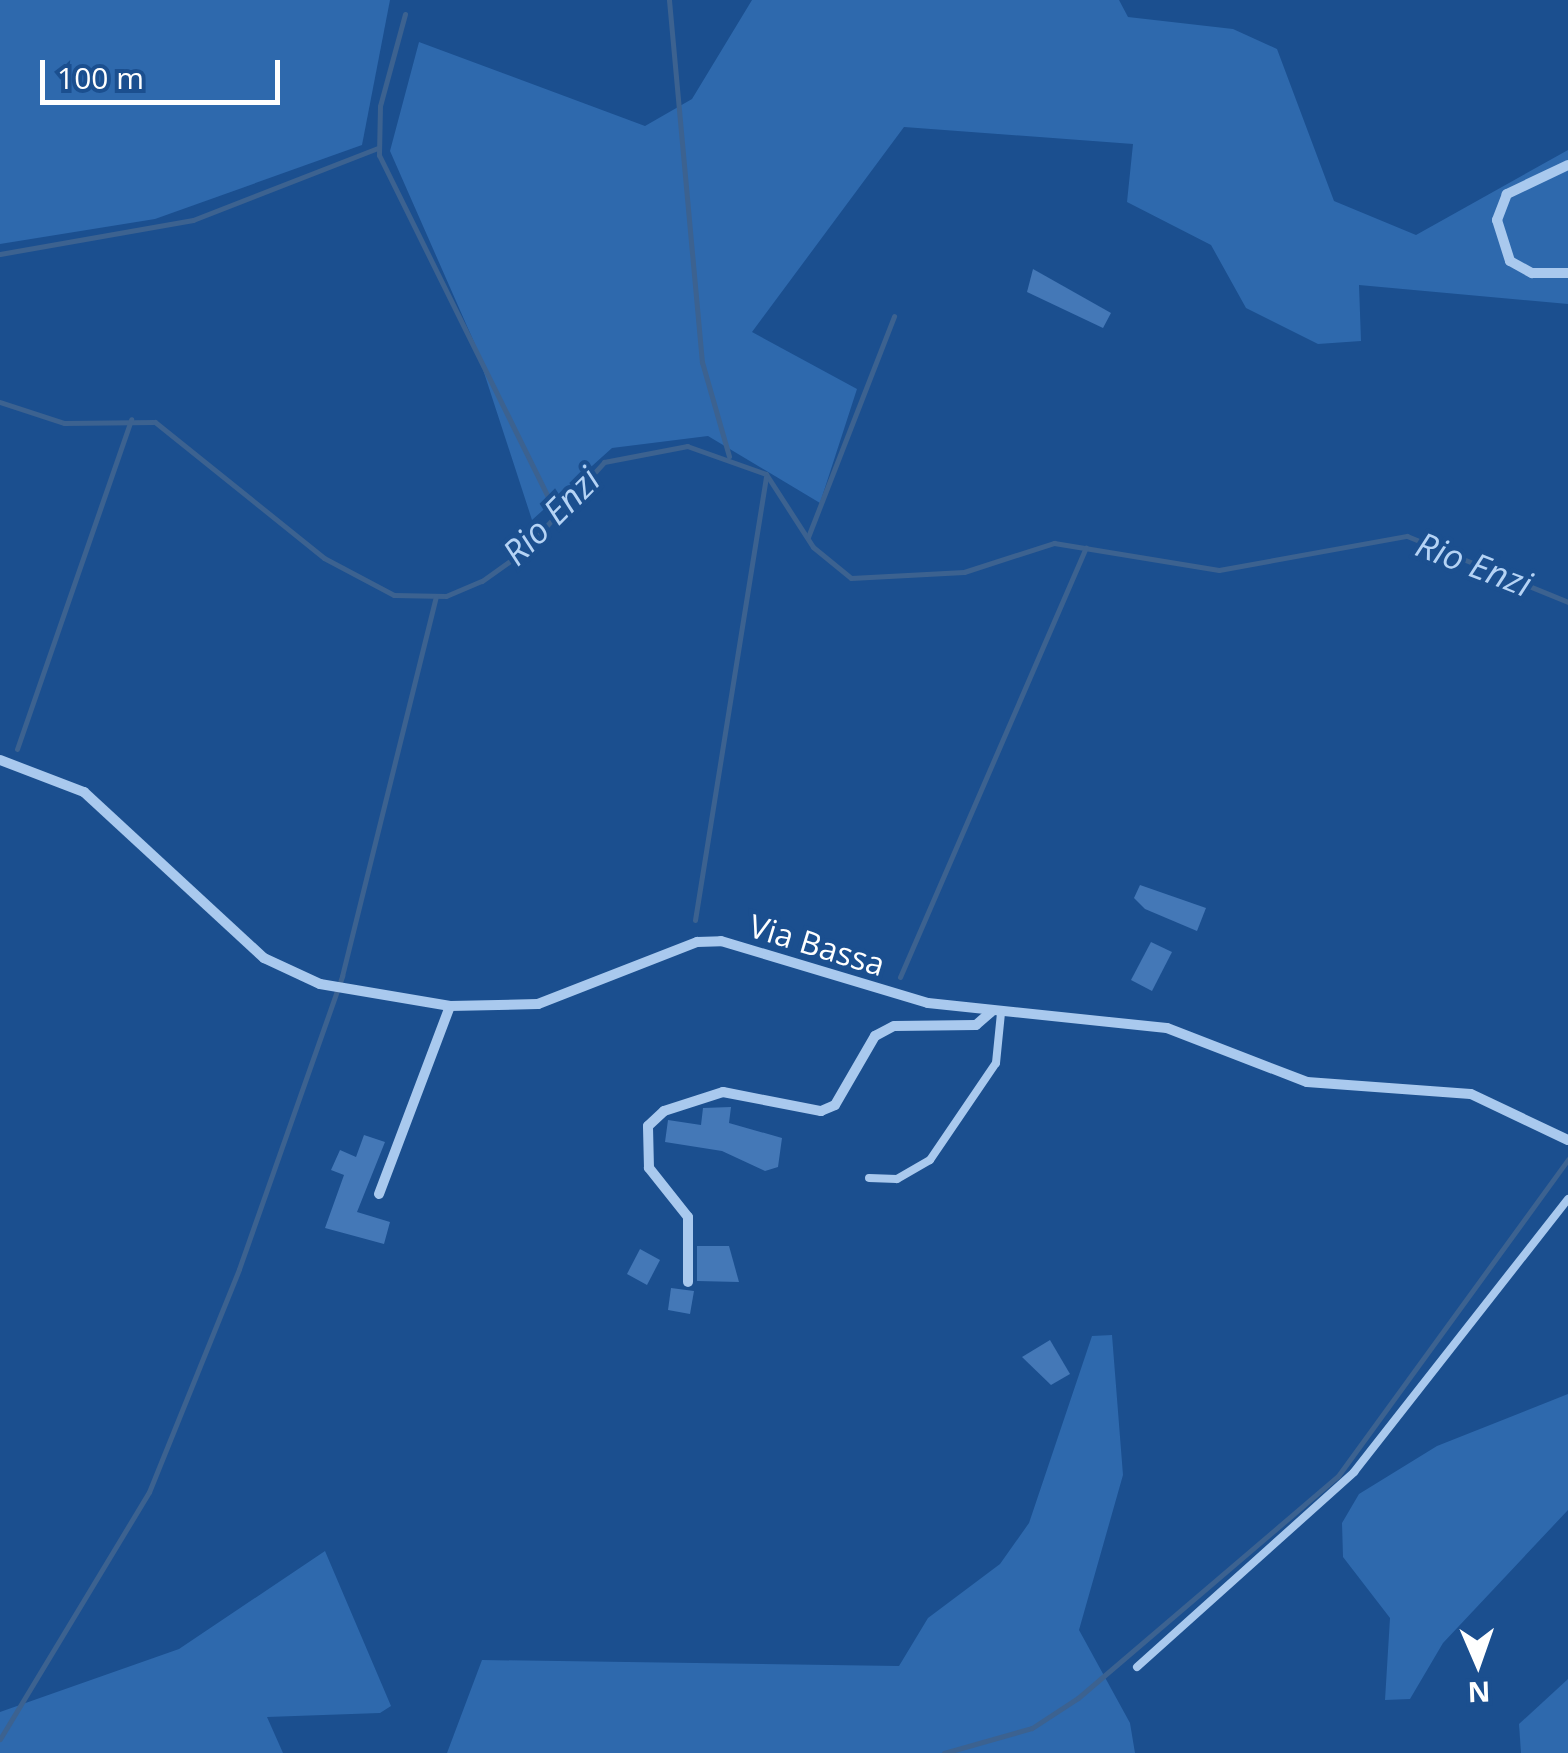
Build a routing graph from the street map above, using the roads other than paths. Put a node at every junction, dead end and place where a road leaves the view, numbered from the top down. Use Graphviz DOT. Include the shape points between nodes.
graph roads {
  1 [pos="1568,165"];
  2 [pos="1568,273"];
  3 [pos="0,760"];
  4 [pos="450,1006"];
  5 [pos="996,1013"];
  6 [pos="1568,1140"];
  7 [pos="869,1178"];
  8 [pos="379,1194"];
  9 [pos="1568,1199"];
  10 [pos="688,1282"];
  11 [pos="1137,1666"];
  1 -- 2 [label="street" via="1507,194 1497,220 1510,261 1532,273"];
  3 -- 4 [label="street, Via Bassa" via="84,792 264,958 330,986"];
  4 -- 5 [label="street, Via Bassa" via="577,996 684,946 721,942 866,988"];
  4 -- 8 [label="street"];
  5 -- 6 [label="street, Via Bassa" via="1166,1028 1307,1082 1443,1088"];
  5 -- 7 [label="lane" via="996,1064 930,1160 898,1179"];
  5 -- 10 [label="street" via="976,1026 894,1026 875,1036 835,1105 821,1112 723,1092 664,1111 648,1126 649,1168 688,1218"];
  9 -- 11 [label="lane" via="1354,1472"];
}
